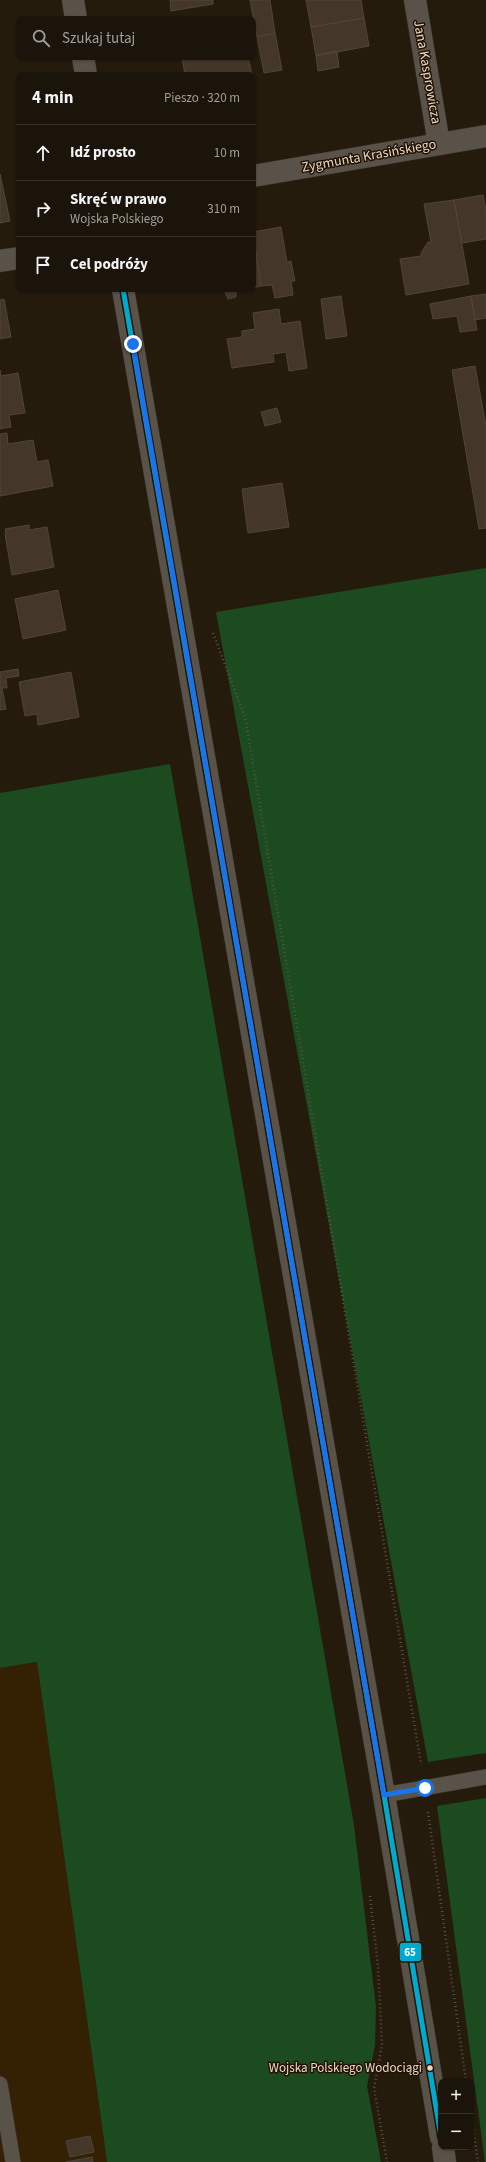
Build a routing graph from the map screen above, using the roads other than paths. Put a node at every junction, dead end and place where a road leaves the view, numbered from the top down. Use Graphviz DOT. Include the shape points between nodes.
graph roads {
  1 [pos="73,0"];
  2 [pos="414,0"];
  3 [pos="76,16"];
  4 [pos="84,60"];
  5 [pos="86,72"];
  6 [pos="486,136"];
  7 [pos="439,144"];
  8 [pos="256,175"];
  9 [pos="16,258"];
  10 [pos="0,261"];
  11 [pos="124,292"];
  12 [pos="486,1777"];
  13 [pos="384,1795"];
  14 [pos="0,2084"];
  15 [pos="438,2119"];
  16 [pos="444,2150"];
  17 [pos="13,2162"];
  18 [pos="446,2162"];
  1 -- 3 [label="street"];
  2 -- 7 [label="street, Jana Kasprowicza"];
  4 -- 5 [label="street"];
  6 -- 7 [label="street, Zygmunta Krasińskiego"];
  7 -- 8 [label="street, Zygmunta Krasińskiego"];
  9 -- 10 [label="street"];
  11 -- 13 [label="street"];
  12 -- 13 [label="lane"];
  13 -- 15 [label="street"];
  14 -- 17 [label="lane"];
  16 -- 18 [label="street"];
}
